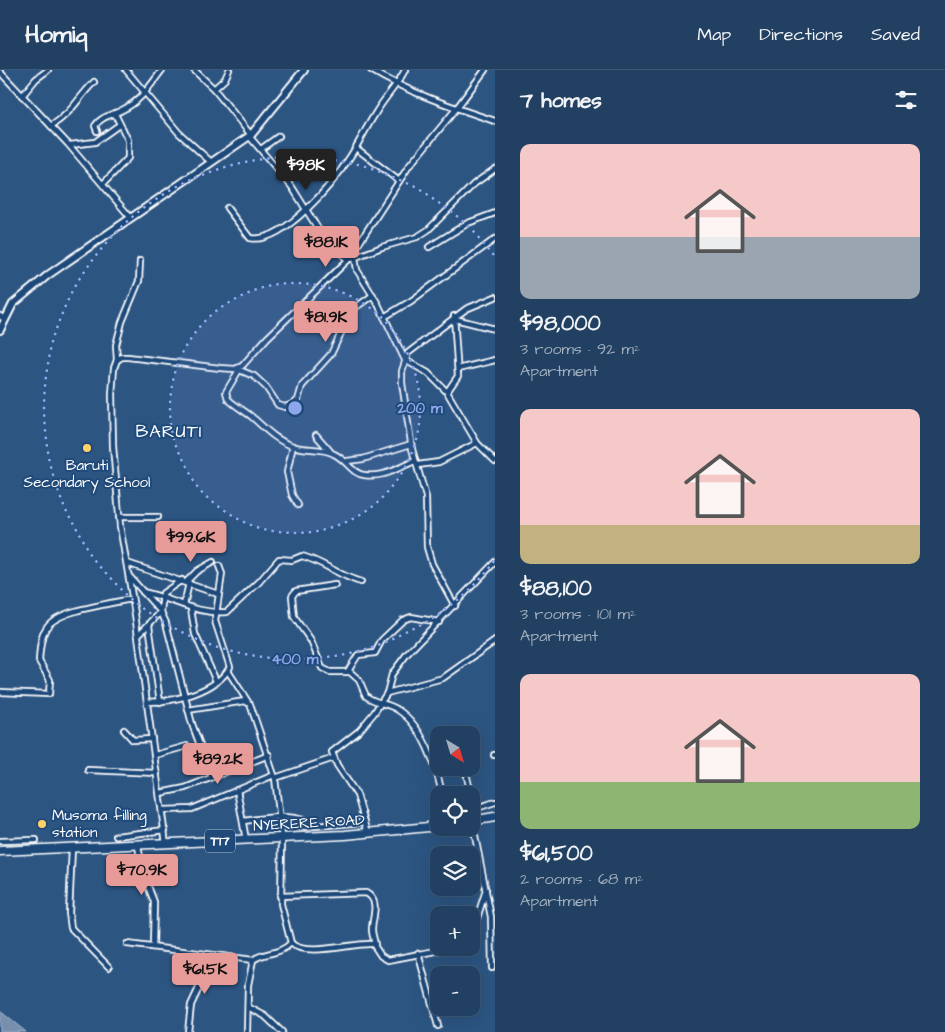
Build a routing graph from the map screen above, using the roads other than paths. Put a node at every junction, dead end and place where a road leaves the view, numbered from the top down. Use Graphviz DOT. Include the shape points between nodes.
graph roads {
  1 [pos="48,70"];
  2 [pos="126,70"];
  3 [pos="162,70"];
  4 [pos="194,70"];
  5 [pos="229,70"];
  6 [pos="304,70"];
  7 [pos="371,70"];
  8 [pos="405,70"];
  9 [pos="485,70"];
  10 [pos="0,72"];
  11 [pos="94,82"];
  12 [pos="398,85"];
  13 [pos="214,89"];
  14 [pos="144,94"];
  15 [pos="22,96"];
  16 [pos="456,109"];
  17 [pos="115,114"];
  18 [pos="495,121"];
  19 [pos="119,125"];
  20 [pos="51,126"];
  21 [pos="97,131"];
  22 [pos="250,136"];
  23 [pos="279,136"];
  24 [pos="68,144"];
  25 [pos="356,148"];
  26 [pos="261,149"];
  27 [pos="211,162"];
  28 [pos="495,169"];
  29 [pos="399,182"];
  30 [pos="102,184"];
  31 [pos="227,208"];
  32 [pos="307,210"];
  33 [pos="495,213"];
  34 [pos="132,218"];
  35 [pos="495,239"];
  36 [pos="429,247"];
  37 [pos="355,257"];
  38 [pos="348,260"];
  39 [pos="140,261"];
  40 [pos="373,295"];
  41 [pos="495,297"];
  42 [pos="2,317"];
  43 [pos="384,317"];
  44 [pos="454,318"];
  45 [pos="495,328"];
  46 [pos="0,330"];
  47 [pos="117,360"];
  48 [pos="405,360"];
  49 [pos="495,360"];
  50 [pos="237,370"];
  51 [pos="458,370"];
  52 [pos="447,392"];
  53 [pos="316,435"];
  54 [pos="477,443"];
  55 [pos="411,444"];
  56 [pos="293,446"];
  57 [pos="332,453"];
  58 [pos="495,461"];
  59 [pos="347,462"];
  60 [pos="416,463"];
  61 [pos="298,505"];
  62 [pos="119,517"];
  63 [pos="158,517"];
  64 [pos="127,562"];
  65 [pos="213,562"];
  66 [pos="495,562"];
  67 [pos="219,566"];
  68 [pos="129,576"];
  69 [pos="186,582"];
  70 [pos="361,582"];
  71 [pos="335,585"];
  72 [pos="143,592"];
  73 [pos="218,594"];
  74 [pos="162,596"];
  75 [pos="132,599"];
  76 [pos="184,605"];
  77 [pos="455,606"];
  78 [pos="191,609"];
  79 [pos="161,612"];
  80 [pos="215,613"];
  81 [pos="439,622"];
  82 [pos="149,624"];
  83 [pos="138,635"];
  84 [pos="495,640"];
  85 [pos="348,670"];
  86 [pos="228,671"];
  87 [pos="216,680"];
  88 [pos="0,692"];
  89 [pos="387,693"];
  90 [pos="184,698"];
  91 [pos="147,702"];
  92 [pos="160,702"];
  93 [pos="248,702"];
  94 [pos="382,702"];
  95 [pos="188,710"];
  96 [pos="124,730"];
  97 [pos="152,739"];
  98 [pos="204,754"];
  99 [pos="269,755"];
  100 [pos="155,756"];
  101 [pos="334,758"];
  102 [pos="88,770"];
  103 [pos="157,773"];
  104 [pos="467,776"];
  105 [pos="212,777"];
  106 [pos="274,777"];
  107 [pos="440,786"];
  108 [pos="469,786"];
  109 [pos="237,790"];
  110 [pos="160,793"];
  111 [pos="495,802"];
  112 [pos="480,807"];
  113 [pos="162,810"];
  114 [pos="280,817"];
  115 [pos="495,817"];
  116 [pos="480,820"];
  117 [pos="243,821"];
  118 [pos="365,822"];
  119 [pos="281,824"];
  120 [pos="316,826"];
  121 [pos="430,827"];
  122 [pos="165,830"];
  123 [pos="368,833"];
  124 [pos="116,836"];
  125 [pos="476,836"];
  126 [pos="282,838"];
  127 [pos="36,840"];
  128 [pos="246,840"];
  129 [pos="0,841"];
  130 [pos="166,844"];
  131 [pos="138,846"];
  132 [pos="72,848"];
  133 [pos="0,851"];
  134 [pos="487,889"];
  135 [pos="280,896"];
  136 [pos="480,909"];
  137 [pos="291,943"];
  138 [pos="127,944"];
  139 [pos="153,947"];
  140 [pos="376,947"];
  141 [pos="430,951"];
  142 [pos="418,953"];
  143 [pos="214,956"];
  144 [pos="253,960"];
  145 [pos="110,967"];
  146 [pos="492,968"];
  147 [pos="248,1008"];
  148 [pos="438,1026"];
  149 [pos="188,1032"];
  150 [pos="247,1032"];
  151 [pos="282,1032"];
  1 -- 15 [label="street"];
  2 -- 14 [label="street"];
  3 -- 14 [label="street"];
  4 -- 13 [label="street"];
  5 -- 13 [label="street"];
  6 -- 22 [label="street"];
  7 -- 12 [label="street"];
  8 -- 12 [label="street"];
  9 -- 16 [label="street"];
  10 -- 15 [label="street"];
  11 -- 20 [label="street" via="66,117"];
  12 -- 16 [label="street"];
  12 -- 25 [label="street" via="380,105"];
  13 -- 22 [label="street"];
  14 -- 17 [label="street"];
  14 -- 27 [label="street"];
  15 -- 20 [label="street"];
  16 -- 18 [label="street"];
  16 -- 29 [label="street"];
  17 -- 19 [label="street"];
  17 -- 21 [label="street" via="100,120"];
  19 -- 24 [label="street" via="95,142"];
  19 -- 30 [label="street" via="128,140 128,158"];
  20 -- 24 [label="street"];
  22 -- 26 [label="street"];
  22 -- 27 [label="street"];
  23 -- 26 [label="street"];
  24 -- 30 [label="street"];
  25 -- 29 [label="street"];
  25 -- 32 [label="street"];
  26 -- 32 [label="street"];
  27 -- 34 [label="street"];
  28 -- 37 [label="street" via="417,237"];
  29 -- 38 [label="street"];
  30 -- 34 [label="street"];
  31 -- 32 [label="street" via="254,239 268,237"];
  32 -- 38 [label="street" via="320,232"];
  33 -- 36 [label="street" via="468,222"];
  34 -- 42 [label="street" via="48,275"];
  35 -- 43 [label="street"];
  37 -- 38 [label="street"];
  37 -- 40 [label="street" via="357,270"];
  38 -- 50 [label="street"];
  39 -- 47 [label="street" via="139,281 116,345"];
  40 -- 43 [label="street"];
  40 -- 50 [label="street" via="352,310 331,354 302,386 298,400 293,404 278,405 254,376"];
  41 -- 44 [label="street"];
  42 -- 46 [label="street"];
  43 -- 48 [label="street"];
  44 -- 45 [label="street"];
  44 -- 48 [label="street" via="408,353"];
  44 -- 51 [label="street"];
  47 -- 50 [label="street" via="128,357"];
  47 -- 62 [label="street" via="112,394"];
  48 -- 52 [label="street" via="428,373"];
  48 -- 55 [label="street" via="402,383"];
  49 -- 51 [label="street"];
  50 -- 56 [label="street" via="226,392 228,399 266,432"];
  51 -- 52 [label="street" via="458,376"];
  52 -- 54 [label="street"];
  53 -- 57 [label="street"];
  54 -- 58 [label="street"];
  54 -- 60 [label="street" via="440,462"];
  55 -- 59 [label="street"];
  55 -- 60 [label="street"];
  56 -- 57 [label="street"];
  56 -- 61 [label="street" via="287,472"];
  57 -- 59 [label="street"];
  59 -- 60 [label="street" via="356,473 372,476"];
  60 -- 77 [label="street" via="426,497 429,553"];
  62 -- 63 [label="street"];
  62 -- 64 [label="street"];
  64 -- 68 [label="street"];
  64 -- 69 [label="street"];
  65 -- 69 [label="street" via="196,570"];
  66 -- 77 [label="street"];
  67 -- 73 [label="street" via="222,574"];
  68 -- 72 [label="street"];
  68 -- 75 [label="street"];
  69 -- 73 [label="street"];
  69 -- 74 [label="street" via="166,590"];
  69 -- 76 [label="street"];
  70 -- 80 [label="street" via="302,556 292,560 283,558 232,610"];
  71 -- 85 [label="street" via="296,591 292,596 293,612 311,640 322,668 330,672"];
  72 -- 74 [label="street"];
  72 -- 79 [label="street"];
  73 -- 80 [label="street"];
  74 -- 76 [label="street"];
  74 -- 79 [label="street"];
  75 -- 83 [label="street"];
  75 -- 88 [label="street" via="95,605 52,620 39,655 40,665 51,683 48,694"];
  76 -- 78 [label="street"];
  77 -- 81 [label="street"];
  78 -- 80 [label="street"];
  78 -- 87 [label="street" via="195,634"];
  79 -- 82 [label="street"];
  79 -- 90 [label="street"];
  80 -- 86 [label="street" via="230,662"];
  81 -- 85 [label="street" via="418,617 404,620 382,640 375,653 358,655"];
  81 -- 89 [label="street" via="394,670"];
  82 -- 83 [label="street"];
  82 -- 92 [label="street"];
  83 -- 91 [label="street"];
  84 -- 89 [label="street" via="443,678"];
  85 -- 94 [label="street" via="359,680 366,696"];
  86 -- 87 [label="street"];
  86 -- 93 [label="street"];
  87 -- 90 [label="street"];
  89 -- 94 [label="street"];
  90 -- 92 [label="street"];
  90 -- 95 [label="street"];
  91 -- 92 [label="street"];
  91 -- 97 [label="street"];
  93 -- 95 [label="street"];
  93 -- 99 [label="street"];
  94 -- 101 [label="street" via="359,730 334,749"];
  94 -- 107 [label="street" via="398,709 418,731"];
  95 -- 98 [label="street"];
  96 -- 97 [label="street" via="133,740"];
  97 -- 100 [label="street"];
  98 -- 100 [label="street" via="187,746"];
  98 -- 105 [label="street"];
  99 -- 105 [label="street"];
  99 -- 106 [label="street"];
  100 -- 103 [label="street"];
  101 -- 106 [label="street"];
  101 -- 118 [label="street" via="357,795"];
  102 -- 103 [label="street"];
  103 -- 110 [label="street"];
  104 -- 108 [label="street"];
  105 -- 110 [label="street" via="185,788"];
  106 -- 109 [label="street"];
  106 -- 114 [label="street"];
  109 -- 113 [label="street" via="192,809"];
  109 -- 117 [label="street"];
  110 -- 113 [label="street"];
  111 -- 112 [label="street"];
  113 -- 122 [label="street"];
  114 -- 117 [label="street"];
  114 -- 119 [label="street"];
  114 -- 120 [label="street" via="301,819"];
  115 -- 116 [label="main road"];
  117 -- 128 [label="street"];
  118 -- 120 [label="street"];
  118 -- 123 [label="street"];
  119 -- 120 [label="street"];
  119 -- 126 [label="street"];
  121 -- 123 [label="main road, NYERERE ROAD / T17"];
  122 -- 124 [label="street"];
  122 -- 130 [label="street"];
  123 -- 126 [label="main road, NYERERE ROAD / T17"];
  125 -- 134 [label="street"];
  126 -- 128 [label="main road, NYERERE ROAD / T17"];
  126 -- 135 [label="street"];
  127 -- 129 [label="street"];
  128 -- 130 [label="main road, NYERERE ROAD / T17"];
  130 -- 131 [label="main road, NYERERE ROAD / T17"];
  131 -- 132 [label="main road, NYERERE ROAD / T17"];
  131 -- 139 [label="street" via="154,902"];
  132 -- 133 [label="main road, NYERERE ROAD / T17"];
  132 -- 145 [label="street" via="69,913 72,928"];
  134 -- 136 [label="street"];
  134 -- 146 [label="street"];
  135 -- 137 [label="street"];
  135 -- 140 [label="street" via="366,893 375,908 372,930"];
  137 -- 140 [label="street" via="302,949 369,944"];
  137 -- 144 [label="street" via="282,951"];
  138 -- 139 [label="street"];
  139 -- 143 [label="street"];
  140 -- 142 [label="street" via="388,960"];
  141 -- 142 [label="street"];
  142 -- 148 [label="street"];
  143 -- 144 [label="street"];
  143 -- 149 [label="street" via="191,1005"];
  144 -- 147 [label="street"];
  147 -- 150 [label="street"];
  147 -- 151 [label="street" via="265,1016"];
}
